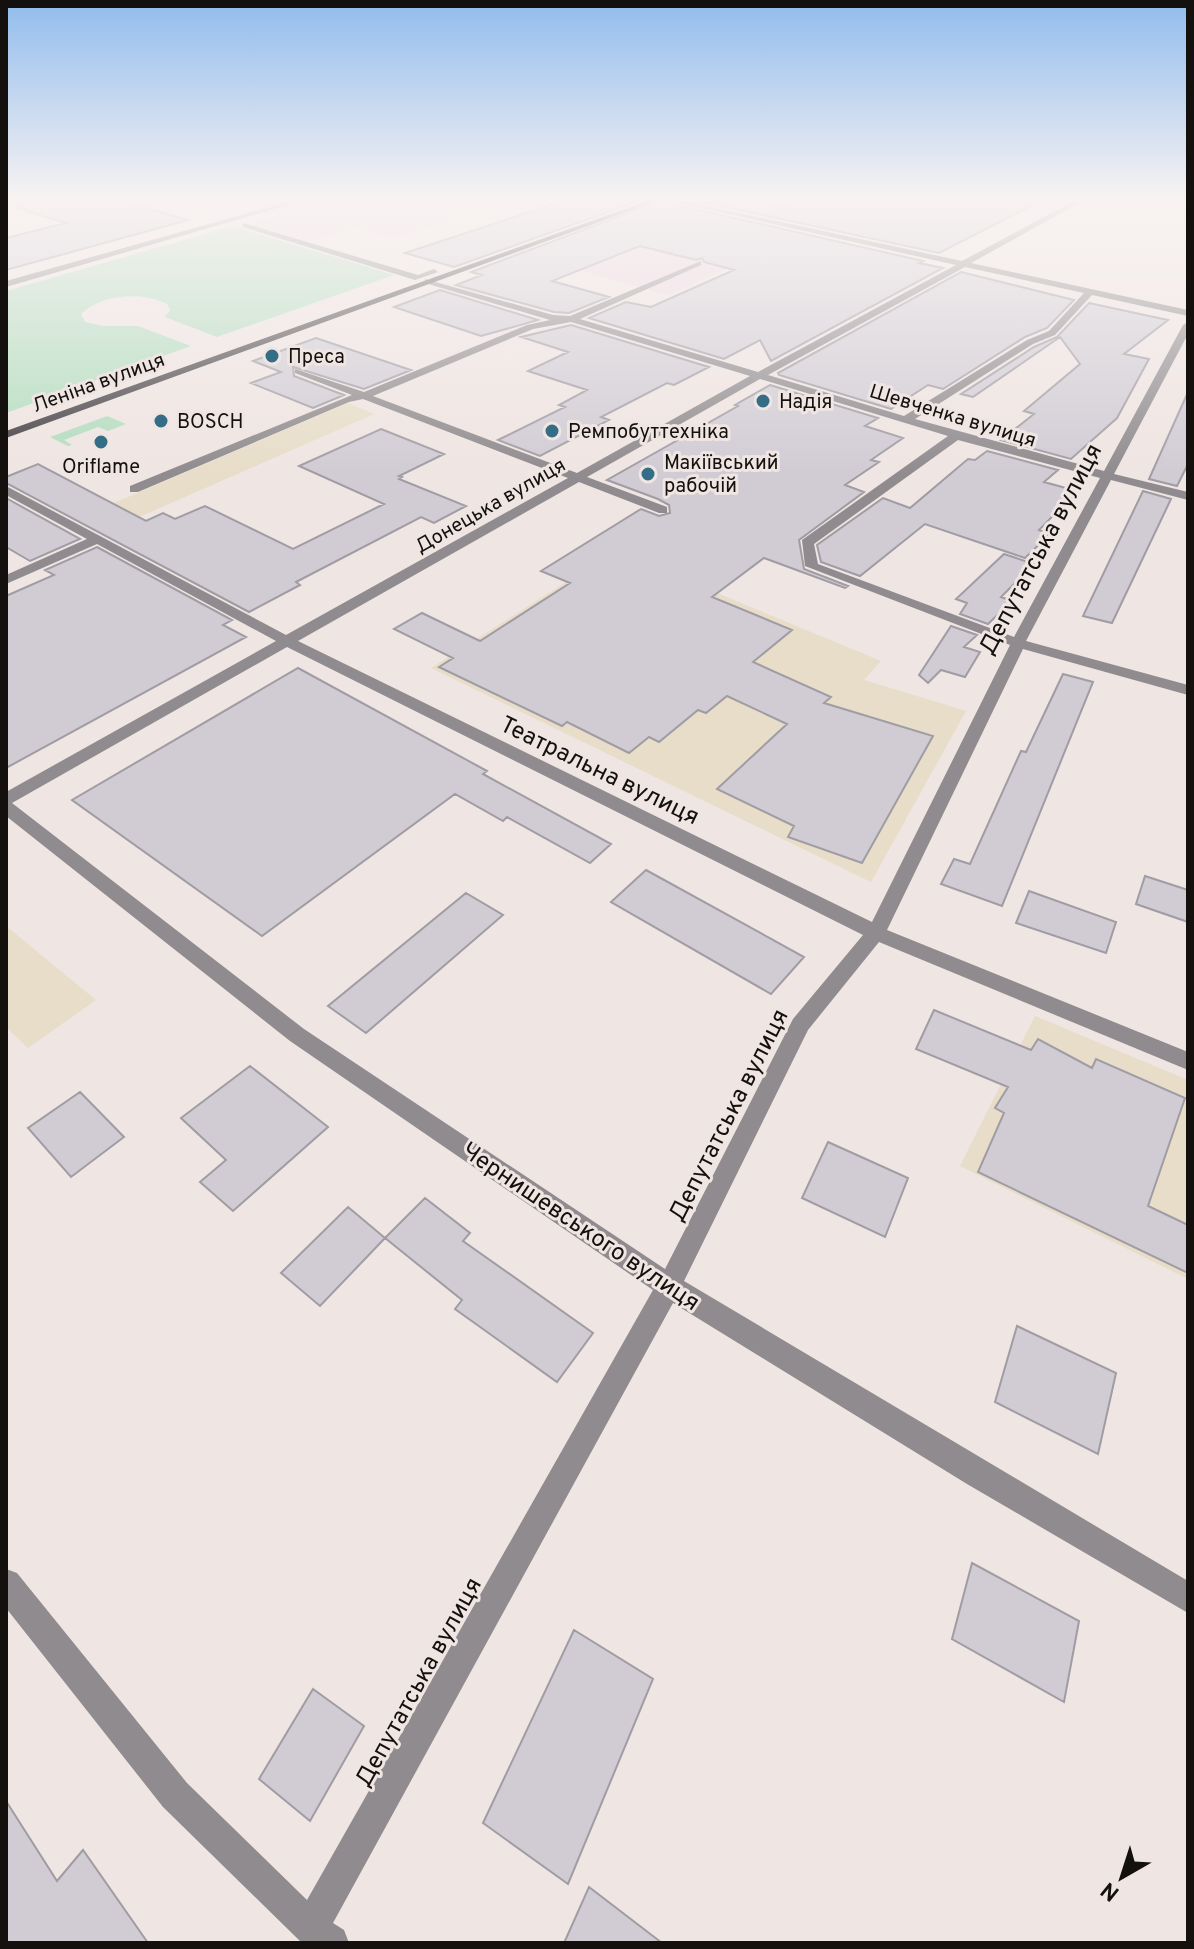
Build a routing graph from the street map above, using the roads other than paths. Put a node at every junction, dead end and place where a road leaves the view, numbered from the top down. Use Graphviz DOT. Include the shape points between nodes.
graph roads {
  1 [pos="398,292"];
  2 [pos="465,292"];
  3 [pos="497,292"];
  4 [pos="632,292"];
  5 [pos="912,292"];
  6 [pos="1084,292"];
  7 [pos="1089,293"];
  8 [pos="1188,313"];
  9 [pos="571,319"];
  10 [pos="1188,325"];
  11 [pos="299,371"];
  12 [pos="759,376"];
  13 [pos="363,396"];
  14 [pos="906,420"];
  15 [pos="6,435"];
  16 [pos="956,436"];
  17 [pos="578,478"];
  18 [pos="1107,478"];
  19 [pos="134,489"];
  20 [pos="6,490"];
  21 [pos="1188,496"];
  22 [pos="663,510"];
  23 [pos="98,539"];
  24 [pos="6,580"];
  25 [pos="288,642"];
  26 [pos="1018,643"];
  27 [pos="1188,690"];
  28 [pos="6,799"];
  29 [pos="6,807"];
  30 [pos="876,933"];
  31 [pos="1188,1061"];
  32 [pos="669,1286"];
  33 [pos="6,1584"];
  34 [pos="1188,1598"];
  35 [pos="321,1936"];
  1 -- 15 [label="main road, Леніна вулиця"];
  2 -- 9 [label="street, Шевченка вулиця"];
  3 -- 9 [label="street, Шевченка вулиця"];
  4 -- 9 [label="street"];
  5 -- 12 [label="street, Донецька вулиця"];
  6 -- 7 [label="street"];
  7 -- 8 [label="street"];
  7 -- 14 [label="street" via="1052,333"];
  9 -- 12 [label="street, Шевченка вулиця"];
  9 -- 13 [label="street" via="530,327"];
  10 -- 18 [label="street, Депутатська вулиця"];
  11 -- 13 [label="street"];
  12 -- 14 [label="street, Шевченка вулиця"];
  12 -- 17 [label="street, Донецька вулиця"];
  13 -- 17 [label="street"];
  13 -- 19 [label="street"];
  14 -- 16 [label="street, Шевченка вулиця"];
  16 -- 18 [label="street, Шевченка вулиця"];
  16 -- 26 [label="street" via="807,543 812,566"];
  17 -- 22 [label="street"];
  17 -- 25 [label="street, Донецька вулиця"];
  18 -- 21 [label="street, Шевченка вулиця"];
  18 -- 26 [label="street, Депутатська вулиця"];
  20 -- 23 [label="street, Театральна вулиця"];
  23 -- 24 [label="street"];
  23 -- 25 [label="street, Театральна вулиця"];
  25 -- 28 [label="street, Донецька вулиця"];
  25 -- 30 [label="street, Театральна вулиця"];
  26 -- 27 [label="street"];
  26 -- 30 [label="street, Депутатська вулиця"];
  29 -- 32 [label="street, Чернишевського вулиця" via="297,1035"];
  30 -- 31 [label="street, Театральна вулиця"];
  30 -- 32 [label="street, Депутатська вулиця" via="800,1025"];
  32 -- 34 [label="street, Чернишевського вулиця"];
  32 -- 35 [label="street, Депутатська вулиця"];
  33 -- 35 [label="street" via="175,1795"];
}
